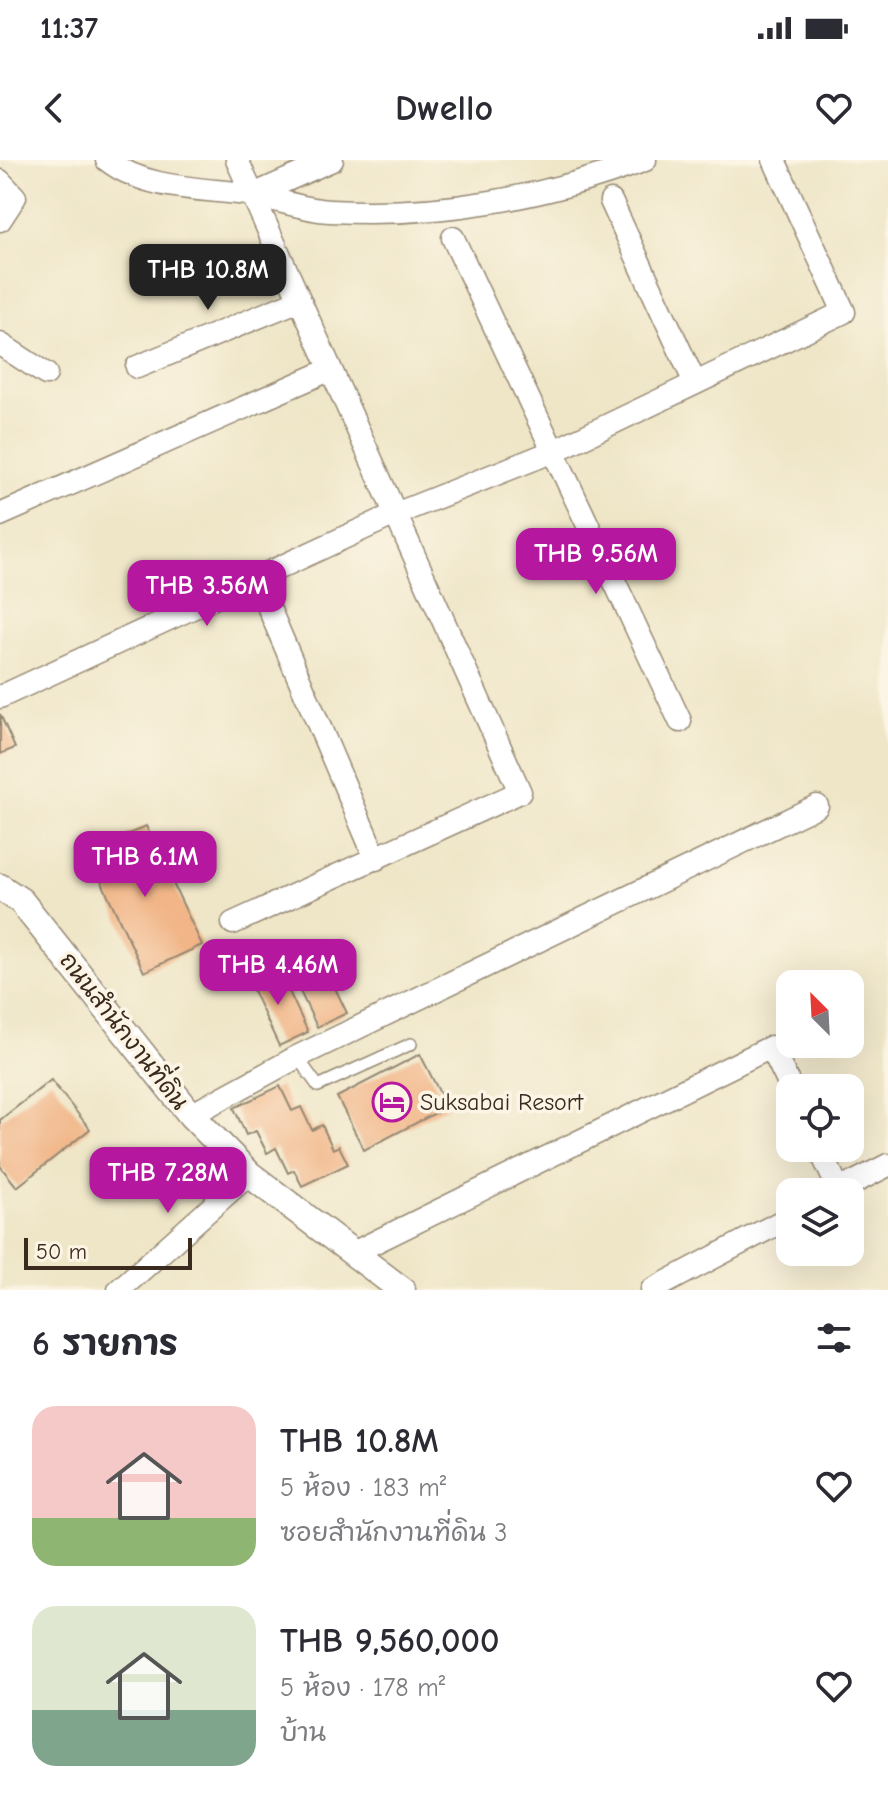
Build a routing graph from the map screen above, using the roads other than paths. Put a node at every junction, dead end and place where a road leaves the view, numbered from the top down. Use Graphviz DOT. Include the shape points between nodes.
graph roads {
  1 [pos="107,160"];
  2 [pos="237,160"];
  3 [pos="332,160"];
  4 [pos="645,160"];
  5 [pos="774,160"];
  6 [pos="0,181"];
  7 [pos="253,195"];
  8 [pos="611,201"];
  9 [pos="0,220"];
  10 [pos="453,238"];
  11 [pos="297,301"];
  12 [pos="0,344"];
  13 [pos="137,367"];
  14 [pos="329,370"];
  15 [pos="46,374"];
  16 [pos="695,383"];
  17 [pos="554,451"];
  18 [pos="0,515"];
  19 [pos="393,515"];
  20 [pos="257,580"];
  21 [pos="0,697"];
  22 [pos="680,721"];
  23 [pos="817,806"];
  24 [pos="376,859"];
  25 [pos="0,887"];
  26 [pos="233,923"];
  27 [pos="411,1044"];
  28 [pos="297,1057"];
  29 [pos="784,1074"];
  30 [pos="191,1115"];
  31 [pos="888,1165"];
  32 [pos="249,1174"];
  33 [pos="863,1178"];
  34 [pos="776,1224"];
  35 [pos="355,1252"];
  36 [pos="119,1290"];
  37 [pos="402,1290"];
  38 [pos="652,1290"];
  1 -- 7 [label="street" via="119,169 184,188"];
  2 -- 7 [label="street"];
  3 -- 7 [label="street"];
  4 -- 7 [label="street" via="586,183 431,212 327,211"];
  5 -- 16 [label="street" via="844,312"];
  6 -- 9 [label="street" via="15,197"];
  7 -- 11 [label="street"];
  8 -- 16 [label="street"];
  10 -- 17 [label="street"];
  11 -- 13 [label="street"];
  11 -- 14 [label="street"];
  12 -- 15 [label="street"];
  14 -- 18 [label="street"];
  14 -- 19 [label="street"];
  16 -- 17 [label="street"];
  17 -- 19 [label="street"];
  17 -- 22 [label="street"];
  19 -- 20 [label="street"];
  19 -- 24 [label="street" via="520,792"];
  20 -- 21 [label="street"];
  20 -- 24 [label="street"];
  23 -- 28 [label="street"];
  24 -- 26 [label="street"];
  25 -- 30 [label="street, ถนนสำนักงานที่ดิน" via="21,901"];
  27 -- 28 [label="lane" via="318,1086"];
  28 -- 30 [label="street"];
  29 -- 35 [label="street" via="771,1047"];
  30 -- 32 [label="street, ถนนสำนักงานที่ดิน"];
  31 -- 33 [label="street"];
  32 -- 35 [label="street, ถนนสำนักงานที่ดิน"];
  32 -- 36 [label="street"];
  34 -- 38 [label="street"];
  35 -- 37 [label="street, ถนนสำนักงานที่ดิน"];
}
